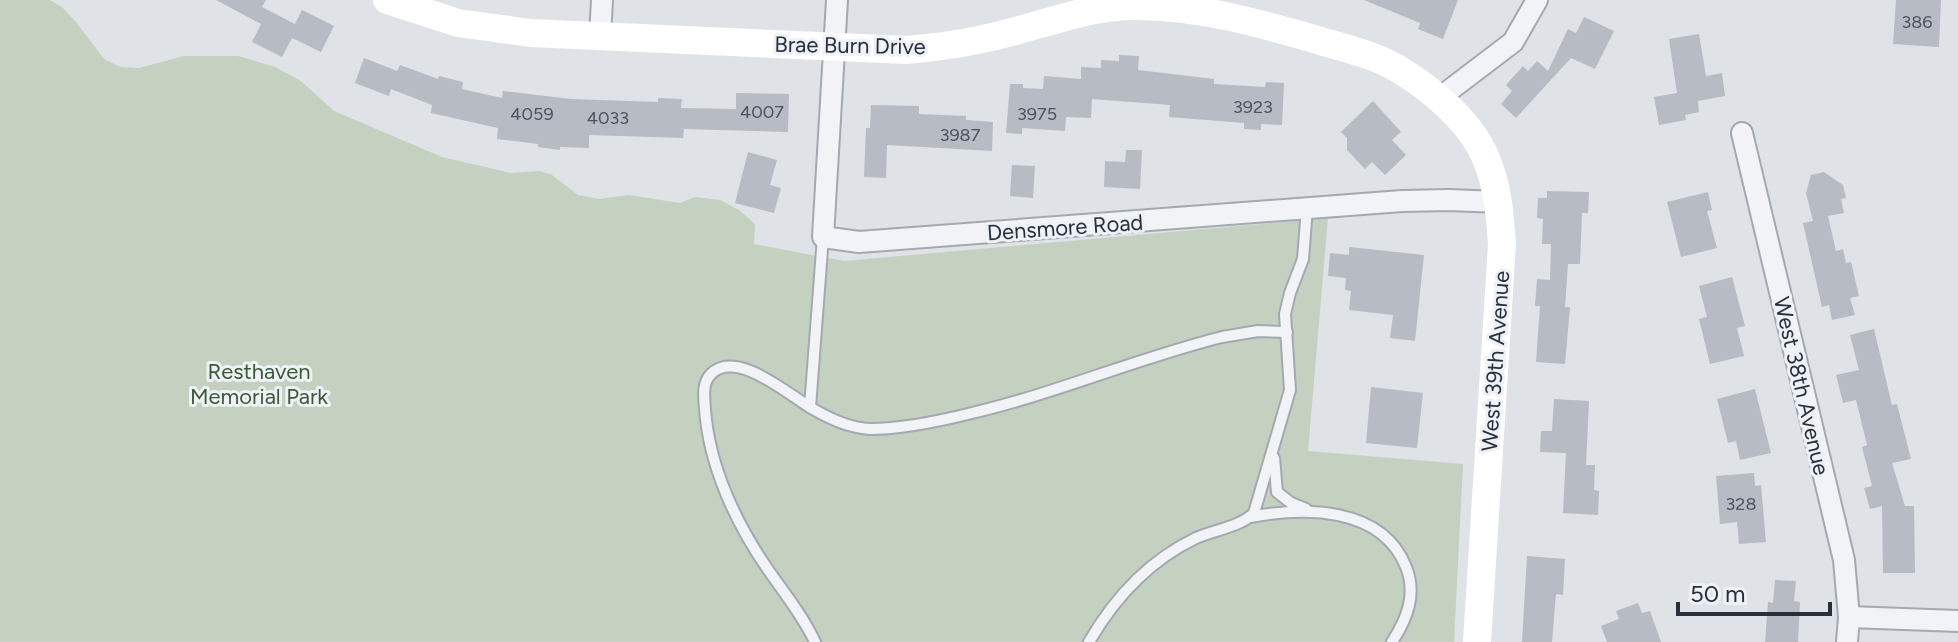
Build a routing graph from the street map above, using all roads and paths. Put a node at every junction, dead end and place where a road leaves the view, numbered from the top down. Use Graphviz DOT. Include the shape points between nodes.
graph roads {
  1 [pos="387,0"];
  2 [pos="602,0"];
  3 [pos="837,0"];
  4 [pos="1537,0"];
  5 [pos="600,37"];
  6 [pos="835,47"];
  7 [pos="1438,99"];
  8 [pos="1742,133"];
  9 [pos="1499,202"];
  10 [pos="1307,208"];
  11 [pos="823,237"];
  12 [pos="1287,332"];
  13 [pos="810,407"];
  14 [pos="1274,444"];
  15 [pos="1316,513"];
  16 [pos="1250,517"];
  17 [pos="1849,617"];
  18 [pos="1958,621"];
  19 [pos="815,642"];
  20 [pos="1089,642"];
  21 [pos="1392,642"];
  22 [pos="1477,642"];
  23 [pos="1847,642"];
  1 -- 5 [label="street, Brae Burn Drive" via="458,23"];
  2 -- 5 [label="street"];
  3 -- 6 [label="street"];
  4 -- 7 [label="street" via="1513,42"];
  5 -- 6 [label="street, Brae Burn Drive"];
  6 -- 7 [label="street, Brae Burn Drive" via="946,46 1068,15 1129,6 1180,9 1255,22 1348,49 1399,69"];
  6 -- 11 [label="street"];
  7 -- 9 [label="street, West 39th Avenue" via="1466,125 1487,160"];
  8 -- 17 [label="street, West 38th Avenue" via="1844,560"];
  9 -- 10 [label="street, Densmore Road" via="1427,200"];
  9 -- 22 [label="street, West 39th Avenue" via="1502,244"];
  10 -- 11 [label="street, Densmore Road" via="859,242"];
  10 -- 12 [label="lane" via="1303,259 1287,305"];
  11 -- 13 [label="lane"];
  12 -- 13 [label="lane" via="1210,340 1011,404 915,424 862,428"];
  12 -- 14 [label="lane" via="1290,390"];
  13 -- 19 [label="lane" via="765,377 741,369 717,369 705,383 711,448 733,509"];
  14 -- 15 [label="lane" via="1277,492"];
  14 -- 16 [label="lane"];
  15 -- 16 [label="lane"];
  15 -- 21 [label="lane" via="1378,530 1404,561 1411,596"];
  16 -- 20 [label="lane" via="1195,539 1147,569 1120,594"];
  17 -- 18 [label="street"];
  17 -- 23 [label="street, West 38th Avenue"];
}
